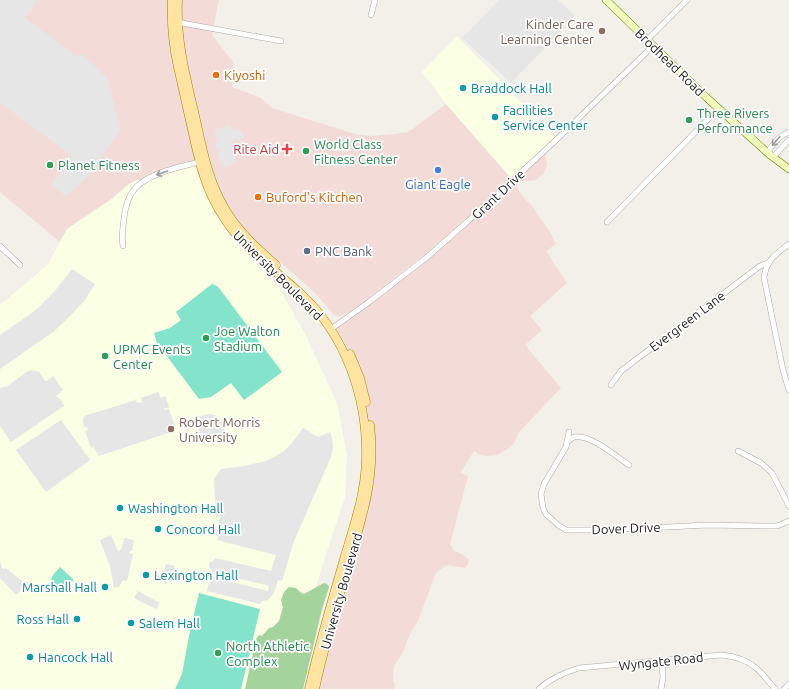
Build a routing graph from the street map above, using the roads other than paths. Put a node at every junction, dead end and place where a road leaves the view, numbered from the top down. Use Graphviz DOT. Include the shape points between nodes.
graph roads {
  1 [pos="172,0"];
  2 [pos="178,0"];
  3 [pos="375,0"];
  4 [pos="606,0"];
  5 [pos="687,0"];
  6 [pos="371,15"];
  7 [pos="175,22"];
  8 [pos="647,40"];
  9 [pos="281,41"];
  10 [pos="653,46"];
  11 [pos="719,108"];
  12 [pos="789,132"];
  13 [pos="789,140"];
  14 [pos="770,155"];
  15 [pos="200,162"];
  16 [pos="789,169"];
  17 [pos="607,222"];
  18 [pos="789,244"];
  19 [pos="0,246"];
  20 [pos="123,246"];
  21 [pos="768,263"];
  22 [pos="20,265"];
  23 [pos="333,327"];
  24 [pos="612,385"];
  25 [pos="789,390"];
  26 [pos="569,432"];
  27 [pos="568,442"];
  28 [pos="738,451"];
  29 [pos="629,465"];
  30 [pos="789,506"];
  31 [pos="789,521"];
  32 [pos="662,661"];
  33 [pos="789,684"];
  34 [pos="309,689"];
  35 [pos="315,689"];
  36 [pos="539,689"];
  37 [pos="661,689"];
  38 [pos="775,689"];
  39 [pos="784,689"];
  1 -- 7 [label="main road, University Boulevard"];
  2 -- 7 [label="main road, University Boulevard"];
  3 -- 6 [label="street"];
  4 -- 8 [label="main road, Brodhead Road"];
  5 -- 8 [label="street"];
  7 -- 9 [label="street"];
  7 -- 15 [label="main road, University Boulevard" via="175,54"];
  7 -- 23 [label="main road, University Boulevard" via="208,172 217,195 247,238 307,292 321,307"];
  8 -- 10 [label="main road, Brodhead Road"];
  10 -- 11 [label="main road, Brodhead Road"];
  10 -- 23 [label="street, Grant Drive" via="468,222 426,258"];
  11 -- 14 [label="main road, Brodhead Road"];
  11 -- 17 [label="street"];
  12 -- 14 [label="street, one-way" via="781,135 769,150"];
  13 -- 14 [label="street" via="775,155"];
  14 -- 16 [label="main road, Brodhead Road"];
  15 -- 20 [label="street, one-way" via="153,176 138,184 125,211 121,238"];
  15 -- 23 [label="main road, University Boulevard" via="213,199 229,226"];
  18 -- 21 [label="street, Evergreen Lane"];
  19 -- 22 [label="street"];
  21 -- 24 [label="street, Evergreen Lane" via="760,266 622,371"];
  21 -- 25 [label="street" via="765,284"];
  23 -- 34 [label="main road, University Boulevard" via="361,402 366,463 360,504"];
  23 -- 35 [label="main road, University Boulevard" via="350,353 364,391 372,443 371,464 365,505"];
  26 -- 27 [label="street"];
  27 -- 29 [label="street" via="575,437 591,440"];
  27 -- 31 [label="street, Dover Drive" via="541,494 546,514 566,530 701,525 777,526"];
  28 -- 30 [label="street" via="761,463 772,473"];
  32 -- 36 [label="street, Wyngate Road" via="579,668 556,677"];
  32 -- 37 [label="street"];
  32 -- 38 [label="street, Wyngate Road" via="713,655 728,656 755,667"];
  33 -- 39 [label="street"];
}
